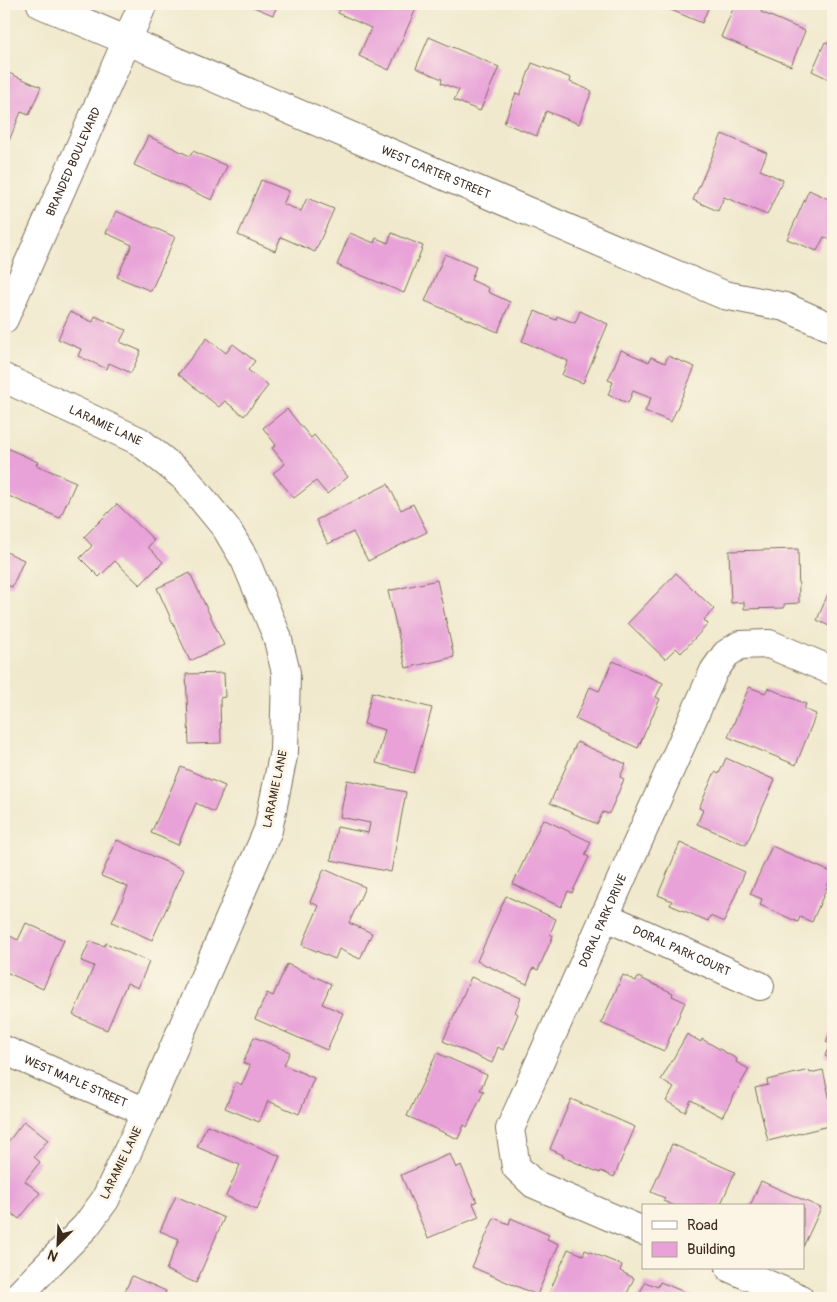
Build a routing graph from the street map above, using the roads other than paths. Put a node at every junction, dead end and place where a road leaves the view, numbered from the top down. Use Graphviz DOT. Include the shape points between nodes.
graph roads {
  1 [pos="41,4"];
  2 [pos="143,4"];
  3 [pos="127,41"];
  4 [pos="4,318"];
  5 [pos="833,328"];
  6 [pos="4,378"];
  7 [pos="833,671"];
  8 [pos="604,916"];
  9 [pos="760,986"];
  10 [pos="4,1050"];
  11 [pos="146,1112"];
  12 [pos="642,1231"];
  13 [pos="735,1270"];
  14 [pos="16,1298"];
  15 [pos="799,1298"];
  1 -- 3 [label="street, WEST CARTER STREET"];
  2 -- 3 [label="street, BRANDED BOULEVARD"];
  3 -- 4 [label="street, BRANDED BOULEVARD"];
  3 -- 5 [label="street, WEST CARTER STREET" via="724,295 785,307"];
  6 -- 11 [label="street, LARAMIE LANE" via="140,441 184,477 226,528 245,560 277,636 286,673 284,751 268,830"];
  7 -- 8 [label="street, DORAL PARK DRIVE" via="769,644 740,645 726,654 714,671"];
  8 -- 9 [label="street, DORAL PARK COURT"];
  8 -- 12 [label="street, DORAL PARK DRIVE" via="510,1129 516,1167 534,1184"];
  10 -- 11 [label="street, WEST MAPLE STREET"];
  11 -- 14 [label="street, LARAMIE LANE" via="105,1200 86,1226"];
  13 -- 15 [label="street"];
}
